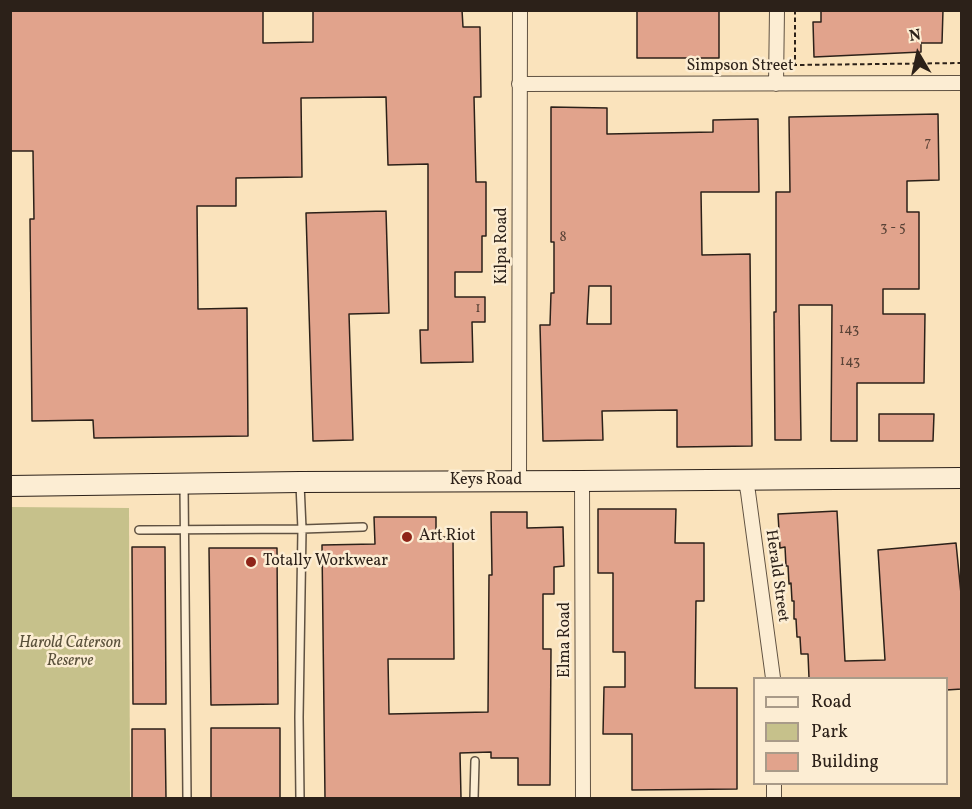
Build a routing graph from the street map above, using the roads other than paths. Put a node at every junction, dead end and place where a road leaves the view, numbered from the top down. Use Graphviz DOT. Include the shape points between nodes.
graph roads {
  1 [pos="520,10"];
  2 [pos="777,10"];
  3 [pos="962,83"];
  4 [pos="519,84"];
  5 [pos="776,84"];
  6 [pos="962,478"];
  7 [pos="745,479"];
  8 [pos="519,481"];
  9 [pos="582,481"];
  10 [pos="300,482"];
  11 [pos="184,484"];
  12 [pos="10,486"];
  13 [pos="363,527"];
  14 [pos="302,529"];
  15 [pos="139,530"];
  16 [pos="184,530"];
  17 [pos="773,677"];
  18 [pos="475,761"];
  19 [pos="187,798"];
  20 [pos="300,798"];
  21 [pos="474,798"];
  22 [pos="583,798"];
  1 -- 4 [label="street, Kilpa Road"];
  2 -- 5 [label="street"];
  3 -- 5 [label="street, Simpson Street"];
  4 -- 5 [label="street, Simpson Street"];
  4 -- 8 [label="street, Kilpa Road"];
  6 -- 7 [label="street, Keys Road"];
  7 -- 9 [label="street, Keys Road"];
  7 -- 17 [label="street, Herald Street"];
  8 -- 9 [label="street, Keys Road"];
  8 -- 10 [label="street, Keys Road"];
  9 -- 22 [label="street, Elma Road"];
  10 -- 11 [label="street, Keys Road"];
  10 -- 14 [label="lane"];
  11 -- 12 [label="street, Keys Road"];
  11 -- 16 [label="lane"];
  13 -- 14 [label="lane"];
  14 -- 16 [label="lane"];
  14 -- 20 [label="lane"];
  15 -- 16 [label="lane"];
  16 -- 19 [label="lane"];
  18 -- 21 [label="lane"];
}
